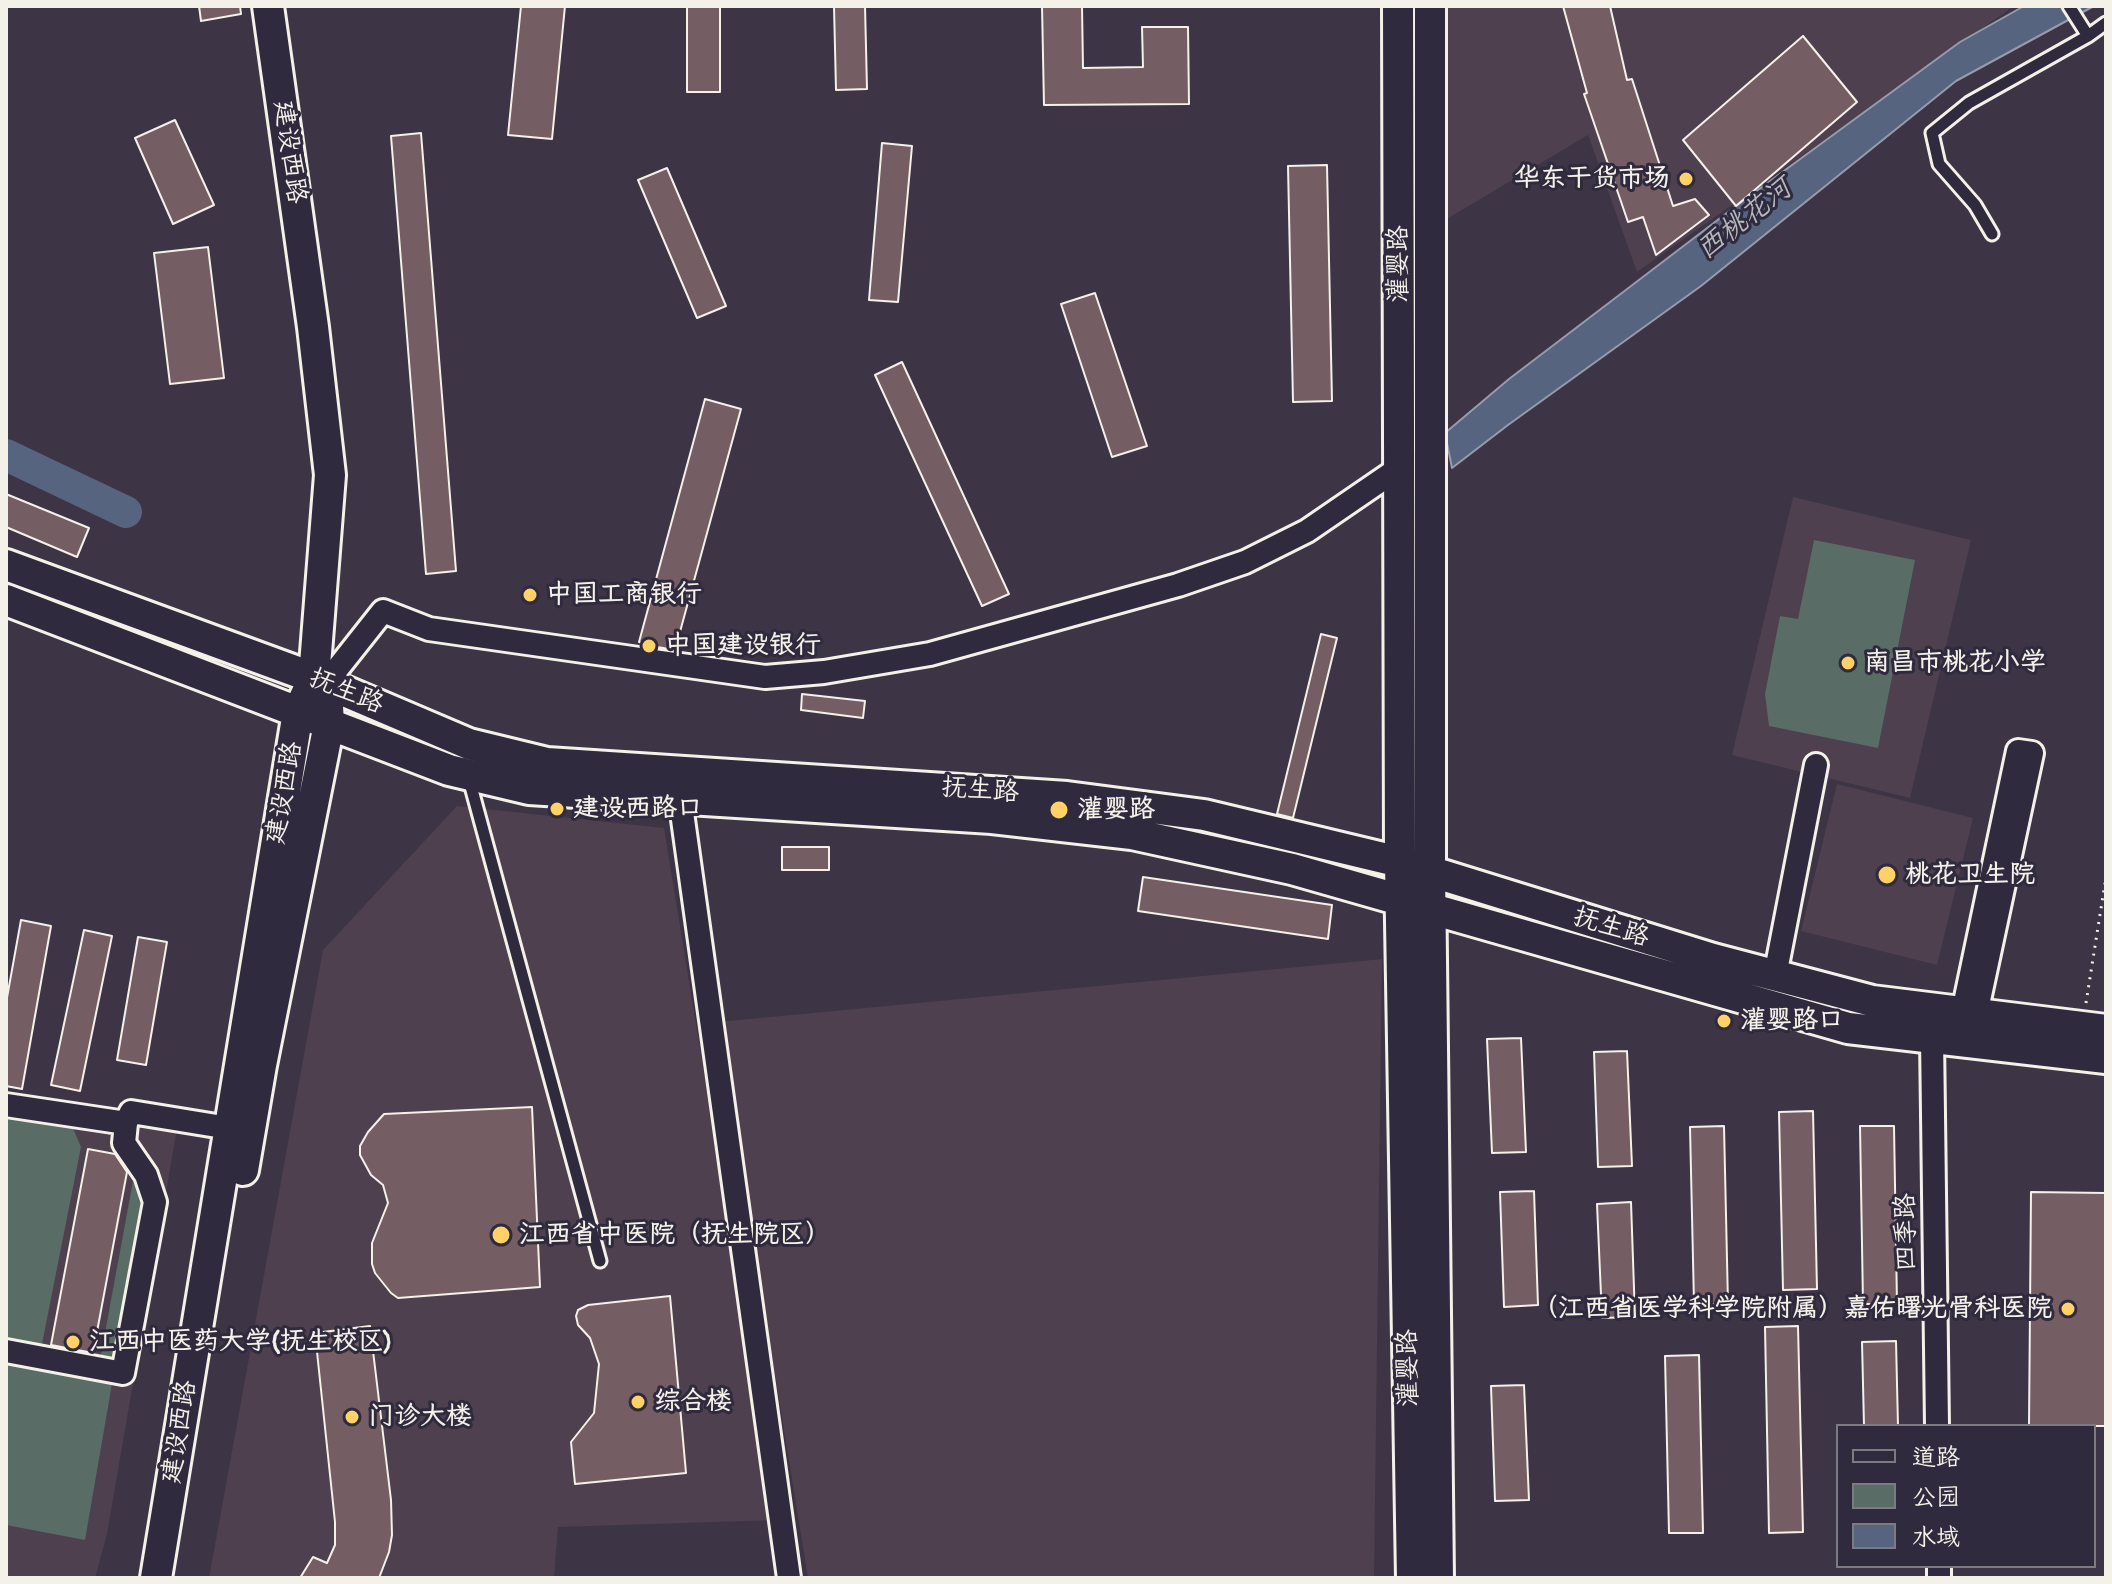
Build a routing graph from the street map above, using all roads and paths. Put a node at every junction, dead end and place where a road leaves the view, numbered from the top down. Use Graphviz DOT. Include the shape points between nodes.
graph roads {
  1 [pos="268,6"];
  2 [pos="279,6"];
  3 [pos="1398,6"];
  4 [pos="1430,6"];
  5 [pos="2069,6"];
  6 [pos="2106,23"];
  7 [pos="2088,35"];
  8 [pos="1992,234"];
  9 [pos="1399,468"];
  10 [pos="6,565"];
  11 [pos="6,600"];
  12 [pos="320,680"];
  13 [pos="298,712"];
  14 [pos="329,724"];
  15 [pos="1816,765"];
  16 [pos="468,774"];
  17 [pos="680,798"];
  18 [pos="1400,862"];
  19 [pos="1430,871"];
  20 [pos="2105,883"];
  21 [pos="1401,900"];
  22 [pos="1431,908"];
  23 [pos="1775,976"];
  24 [pos="1969,1013"];
  25 [pos="2094,1028"];
  26 [pos="1932,1037"];
  27 [pos="2106,1058"];
  28 [pos="6,1105"];
  29 [pos="126,1123"];
  30 [pos="229,1128"];
  31 [pos="600,1261"];
  32 [pos="6,1351"];
  33 [pos="1937,1424"];
  34 [pos="156,1578"];
  35 [pos="172,1578"];
  36 [pos="789,1578"];
  37 [pos="1412,1578"];
  38 [pos="1438,1578"];
  1 -- 12 [label="main road, 建设西路" via="330,475"];
  2 -- 12 [label="main road, 建设西路" via="327,325 343,474"];
  3 -- 9 [label="main road, 灌婴路"];
  4 -- 19 [label="main road, 灌婴路"];
  5 -- 7 [label="lane"];
  6 -- 7 [label="lane"];
  7 -- 8 [label="lane" via="1969,103 1932,133 1939,164"];
  9 -- 12 [label="street" via="1307,531 1245,562 930,654 765,677 429,629 383,611"];
  9 -- 18 [label="main road, 灌婴路"];
  10 -- 12 [label="main road, 抚生路"];
  11 -- 13 [label="main road, 抚生路"];
  12 -- 13 [label="main road, 建设西路"];
  12 -- 14 [label="main road, 建设西路"];
  12 -- 18 [label="main road, 抚生路" via="469,744 547,763 1067,797 1204,815"];
  13 -- 14 [label="main road, 抚生路"];
  13 -- 30 [label="main road, 建设西路"];
  14 -- 16 [label="main road, 抚生路"];
  14 -- 35 [label="main road, 建设西路" via="261,1065"];
  15 -- 23 [label="street"];
  16 -- 17 [label="main road, 抚生路" via="529,789"];
  16 -- 31 [label="lane"];
  17 -- 21 [label="main road, 抚生路" via="992,818 1132,834 1292,869"];
  17 -- 36 [label="street"];
  18 -- 19 [label="main road, 抚生路"];
  18 -- 21 [label="main road, 灌婴路"];
  19 -- 22 [label="main road, 灌婴路"];
  19 -- 23 [label="main road, 抚生路"];
  20 -- 25 [label="path"];
  21 -- 22 [label="main road, 抚生路"];
  21 -- 37 [label="main road, 灌婴路"];
  22 -- 26 [label="main road, 抚生路" via="1848,1028"];
  22 -- 38 [label="main road, 灌婴路"];
  23 -- 24 [label="main road, 抚生路" via="1872,1001"];
  24 -- 24 [label="street" via="2018,751 2032,753"];
  24 -- 25 [label="main road, 抚生路"];
  26 -- 27 [label="main road, 抚生路"];
  26 -- 33 [label="street, 四季路"];
  28 -- 29 [label="street"];
  29 -- 30 [label="street" via="131,1112"];
  29 -- 32 [label="street" via="124,1143 146,1175 155,1202 123,1373"];
  30 -- 34 [label="main road, 建设西路"];
}
